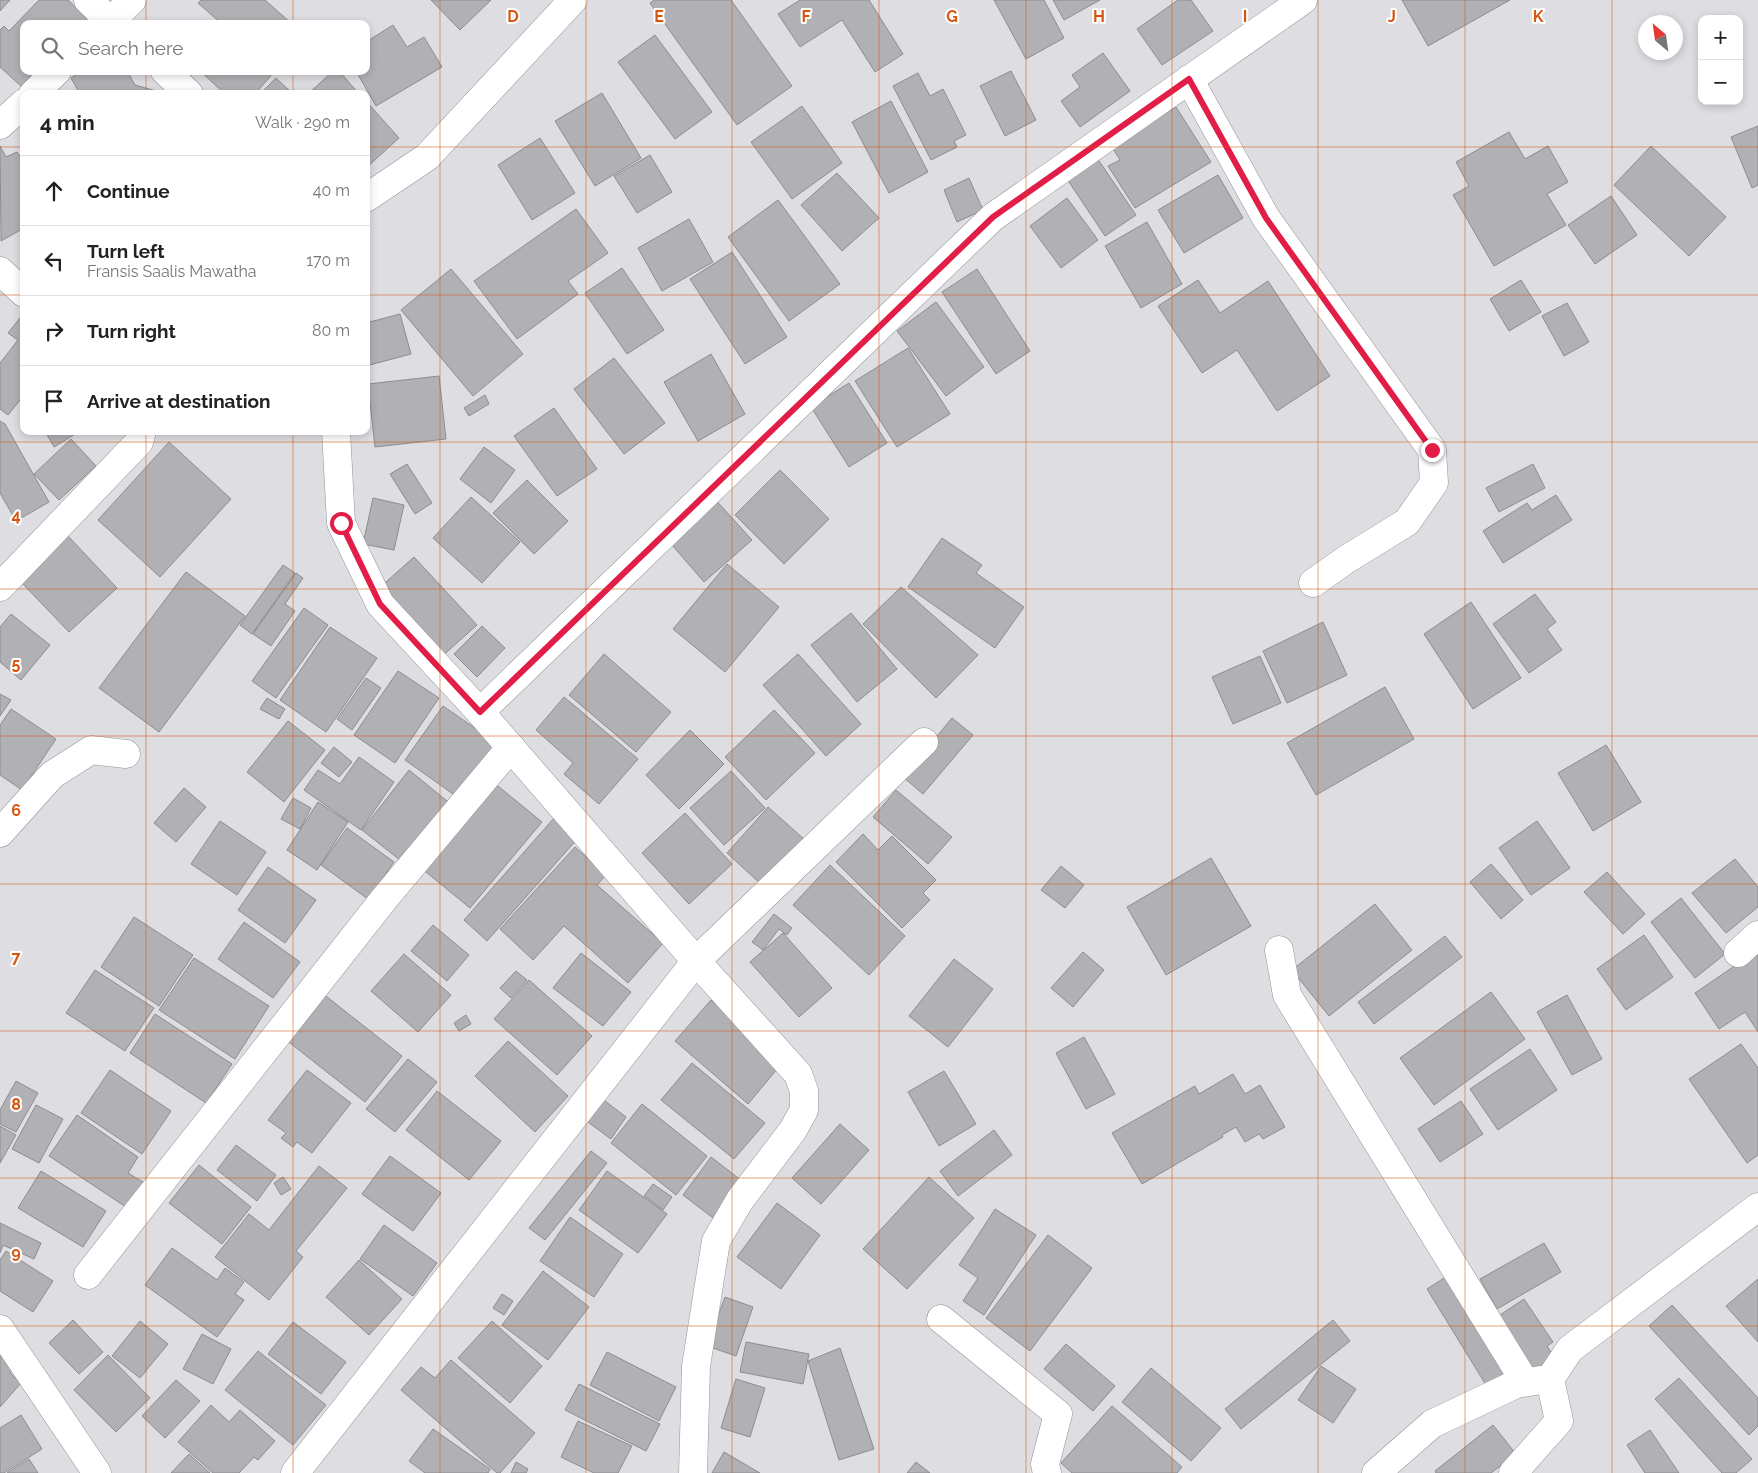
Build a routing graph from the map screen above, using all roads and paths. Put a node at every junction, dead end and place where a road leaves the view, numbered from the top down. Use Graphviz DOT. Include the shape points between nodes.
graph roads {
  1 [pos="88,0"];
  2 [pos="132,0"];
  3 [pos="574,0"];
  4 [pos="1303,0"];
  5 [pos="108,20"];
  6 [pos="114,20"];
  7 [pos="54,75"];
  8 [pos="169,75"];
  9 [pos="1189,79"];
  10 [pos="37,90"];
  11 [pos="185,90"];
  12 [pos="20,107"];
  13 [pos="0,125"];
  14 [pos="370,195"];
  15 [pos="0,271"];
  16 [pos="20,289"];
  17 [pos="141,435"];
  18 [pos="336,435"];
  19 [pos="1313,583"];
  20 [pos="0,587"];
  21 [pos="480,712"];
  22 [pos="924,742"];
  23 [pos="511,747"];
  24 [pos="126,754"];
  25 [pos="0,832"];
  26 [pos="1758,935"];
  27 [pos="1279,950"];
  28 [pos="1738,953"];
  29 [pos="696,961"];
  30 [pos="1758,1207"];
  31 [pos="88,1275"];
  32 [pos="941,1319"];
  33 [pos="0,1328"];
  34 [pos="1537,1381"];
  35 [pos="97,1473"];
  36 [pos="295,1473"];
  37 [pos="693,1473"];
  38 [pos="1047,1473"];
  39 [pos="1376,1473"];
  40 [pos="1513,1473"];
  1 -- 5 [label="street"];
  2 -- 6 [label="street"];
  3 -- 14 [label="street" via="427,157"];
  4 -- 9 [label="street"];
  7 -- 10 [label="street"];
  8 -- 11 [label="street"];
  9 -- 19 [label="street" via="1266,218 1432,450 1434,482 1407,522"];
  9 -- 21 [label="street" via="993,217"];
  12 -- 13 [label="street"];
  15 -- 16 [label="street"];
  17 -- 20 [label="street" via="139,442"];
  18 -- 21 [label="street" via="341,523 380,604"];
  21 -- 23 [label="street"];
  22 -- 29 [label="street"];
  23 -- 29 [label="street"];
  23 -- 31 [label="street" via="384,899"];
  24 -- 25 [label="street" via="91,750 52,775"];
  26 -- 28 [label="street"];
  27 -- 34 [label="street" via="1287,995"];
  29 -- 36 [label="street"];
  29 -- 37 [label="street" via="798,1074 804,1091 804,1110 793,1130 740,1200 716,1241 696,1366"];
  30 -- 34 [label="street" via="1570,1349"];
  32 -- 38 [label="street" via="1058,1414 1045,1464"];
  33 -- 35 [label="street"];
  34 -- 39 [label="street" via="1516,1384 1432,1424"];
  34 -- 40 [label="street" via="1559,1421"];
}
